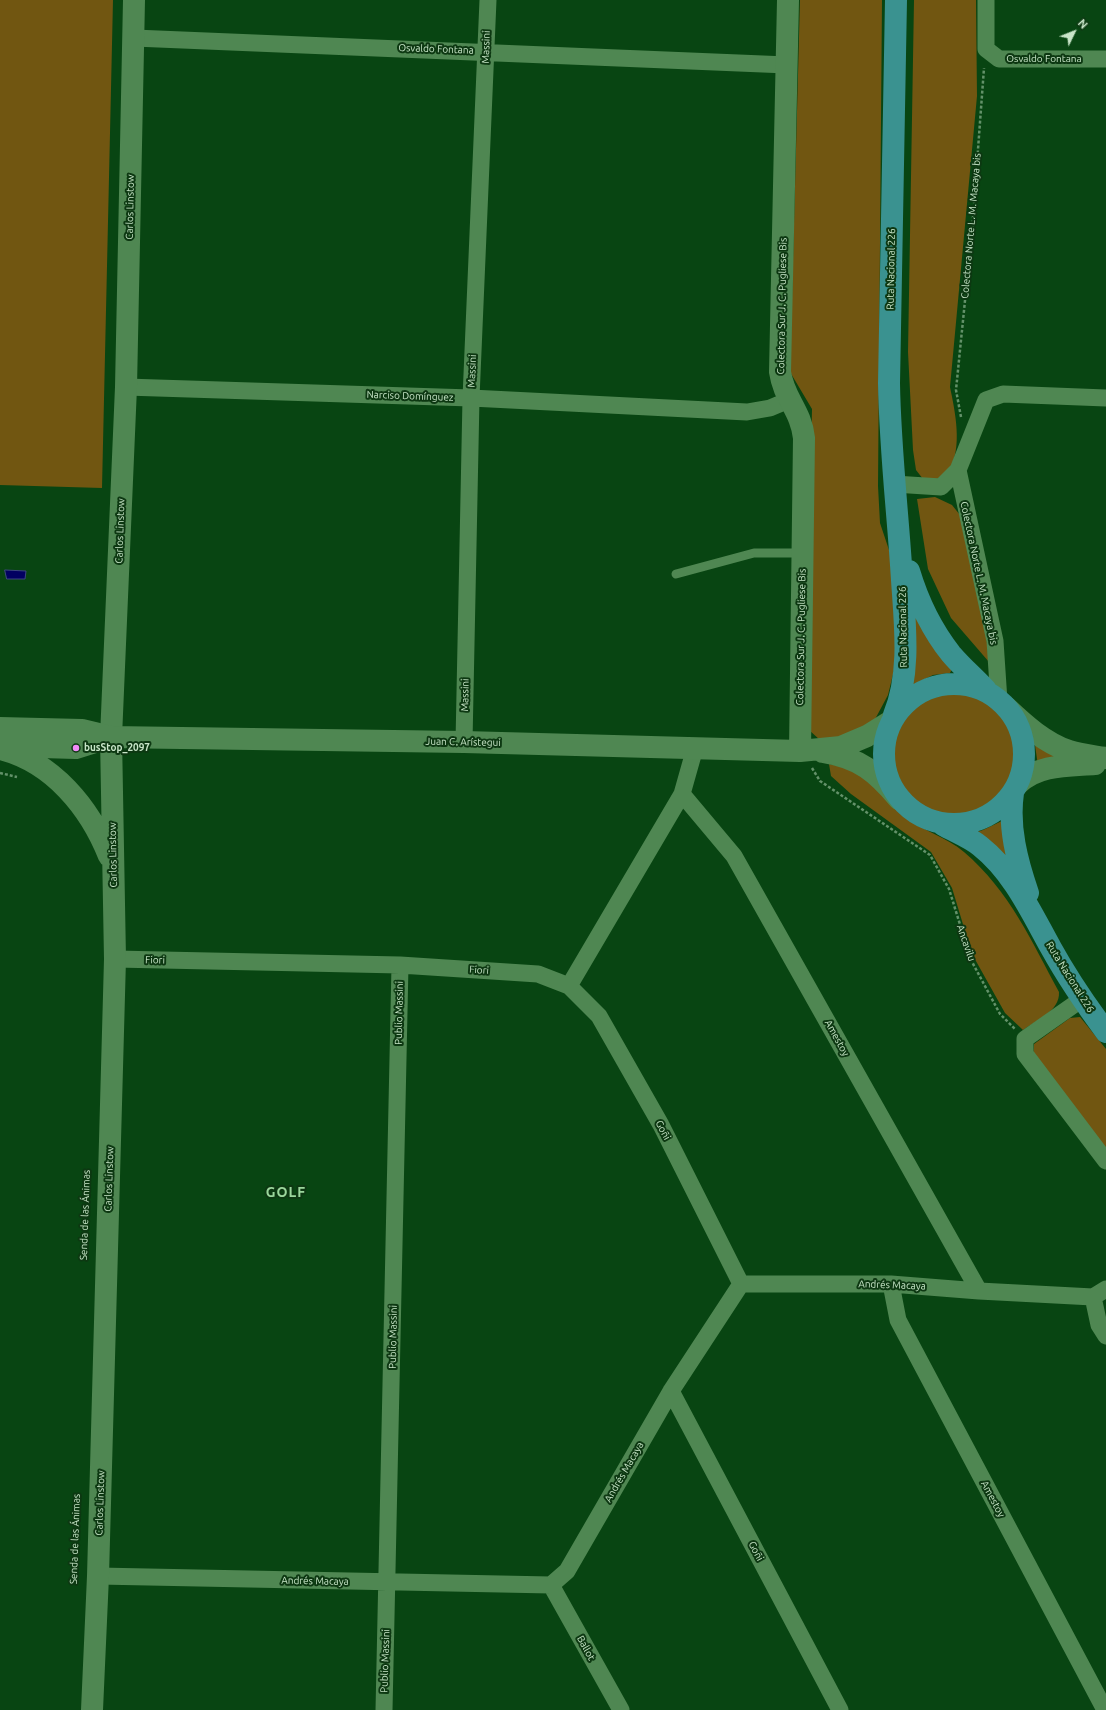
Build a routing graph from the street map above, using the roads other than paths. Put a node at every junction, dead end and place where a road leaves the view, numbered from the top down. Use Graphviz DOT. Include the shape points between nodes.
graph roads {
  1 [pos="134,0"];
  2 [pos="488,0"];
  3 [pos="788,0"];
  4 [pos="896,0"];
  5 [pos="986,0"];
  6 [pos="134,38"];
  7 [pos="486,51"];
  8 [pos="1106,59"];
  9 [pos="787,65"];
  10 [pos="126,387"];
  11 [pos="470,398"];
  12 [pos="1106,398"];
  13 [pos="789,400"];
  14 [pos="958,470"];
  15 [pos="894,484"];
  16 [pos="899,538"];
  17 [pos="802,553"];
  18 [pos="676,574"];
  19 [pos="998,701"];
  20 [pos="892,718"];
  21 [pos="0,728"];
  22 [pos="111,737"];
  23 [pos="464,742"];
  24 [pos="0,746"];
  25 [pos="695,748"];
  26 [pos="0,749"];
  27 [pos="807,751"];
  28 [pos="1106,758"];
  29 [pos="1106,763"];
  30 [pos="1016,788"];
  31 [pos="682,794"];
  32 [pos="899,799"];
  33 [pos="932,821"];
  34 [pos="113,865"];
  35 [pos="1038,921"];
  36 [pos="115,959"];
  37 [pos="400,965"];
  38 [pos="569,986"];
  39 [pos="1082,999"];
  40 [pos="1106,1032"];
  41 [pos="1106,1162"];
  42 [pos="741,1284"];
  43 [pos="892,1284"];
  44 [pos="978,1291"];
  45 [pos="1099,1293"];
  46 [pos="1106,1336"];
  47 [pos="671,1391"];
  48 [pos="98,1576"];
  49 [pos="388,1583"];
  50 [pos="551,1585"];
  51 [pos="92,1710"];
  52 [pos="384,1710"];
  53 [pos="621,1710"];
  54 [pos="840,1710"];
  55 [pos="1105,1710"];
  1 -- 6 [label="main road, Carlos Linstow"];
  2 -- 7 [label="street, Massini"];
  3 -- 9 [label="main road, Colectora Sur J. C. Pugliese Bis"];
  4 -- 15 [label="highway, Ruta Nacional 226" via="889,383"];
  5 -- 8 [label="street, Osvaldo Fontana" via="986,49 999,60"];
  6 -- 7 [label="street, Osvaldo Fontana"];
  6 -- 10 [label="main road, Carlos Linstow"];
  7 -- 9 [label="street, Osvaldo Fontana"];
  7 -- 11 [label="street, Massini"];
  9 -- 13 [label="main road, Colectora Sur J. C. Pugliese Bis" via="780,360 781,382"];
  10 -- 11 [label="street, Narciso Domínguez"];
  10 -- 22 [label="main road, Carlos Linstow"];
  11 -- 13 [label="street, Narciso Domínguez" via="747,412 770,408"];
  11 -- 23 [label="street, Massini"];
  12 -- 14 [label="street" via="1003,394 986,400"];
  13 -- 17 [label="main road, Colectora Sur J. C. Pugliese Bis" via="800,418 803,433"];
  14 -- 15 [label="street" via="941,487"];
  14 -- 19 [label="street, Colectora Norte L. M. Macaya bis" via="995,641"];
  15 -- 16 [label="highway, Ruta Nacional 226"];
  16 -- 19 [label="highway, Ruta Nacional 226" via="913,585 927,618 952,654"];
  16 -- 20 [label="highway, Ruta Nacional 226" via="905,652 900,697"];
  17 -- 18 [label="lane" via="754,553"];
  17 -- 27 [label="main road, Colectora Sur J. C. Pugliese Bis"];
  19 -- 20 [label="highway, Ruta Nacional 226" via="974,686 938,685 911,698"];
  19 -- 28 [label="main road" via="1030,729 1057,746 1070,752"];
  19 -- 30 [label="highway, Ruta Nacional 226" via="1018,724 1023,744 1024,764"];
  20 -- 27 [label="main road, Juan C. Arístegui" via="850,744"];
  20 -- 32 [label="highway, Ruta Nacional 226" via="884,743 884,763 889,782"];
  21 -- 22 [label="main road" via="82,730"];
  22 -- 23 [label="main road, Juan C. Arístegui"];
  22 -- 24 [label="main road" via="76,748"];
  22 -- 34 [label="main road, Carlos Linstow"];
  23 -- 25 [label="main road, Juan C. Arístegui"];
  25 -- 27 [label="main road, Juan C. Arístegui"];
  25 -- 31 [label="street"];
  26 -- 34 [label="main road" via="26,759 63,784 89,814"];
  27 -- 32 [label="main road, Juan C. Arístegui" via="845,757 866,766 879,776"];
  29 -- 30 [label="main road" via="1047,769 1027,776"];
  30 -- 33 [label="highway, Ruta Nacional 226" via="1001,807 986,817 969,823 951,825"];
  30 -- 35 [label="highway, Ruta Nacional 226" via="1011,816 1016,853 1020,873"];
  31 -- 38 [label="street"];
  31 -- 44 [label="street, Amestoy" via="734,856"];
  32 -- 33 [label="highway, Ruta Nacional 226" via="914,813"];
  33 -- 35 [label="highway, Ruta Nacional 226" via="980,845 1003,870"];
  34 -- 36 [label="main road, Carlos Linstow"];
  35 -- 39 [label="highway, Ruta Nacional 226"];
  36 -- 37 [label="street, Fiori"];
  36 -- 48 [label="main road, Carlos Linstow"];
  37 -- 38 [label="street, Fiori" via="538,974"];
  37 -- 49 [label="street, Publio Massini"];
  38 -- 42 [label="street, Goñi" via="599,1016 661,1126"];
  39 -- 40 [label="highway, Ruta Nacional 226"];
  39 -- 41 [label="street" via="1025,1039 1025,1054"];
  42 -- 43 [label="street, Andrés Macaya"];
  42 -- 47 [label="street, Andrés Macaya"];
  43 -- 44 [label="street, Andrés Macaya"];
  43 -- 55 [label="street, Amestoy" via="898,1320"];
  44 -- 45 [label="street, Andrés Macaya"];
  45 -- 46 [label="street" via="1099,1325"];
  47 -- 50 [label="street, Andrés Macaya" via="567,1571"];
  47 -- 54 [label="street, Goñi"];
  48 -- 49 [label="street, Andrés Macaya"];
  48 -- 51 [label="main road, Carlos Linstow"];
  49 -- 50 [label="street, Andrés Macaya"];
  49 -- 52 [label="street, Publio Massini"];
  50 -- 53 [label="street, Ballot"];
}
